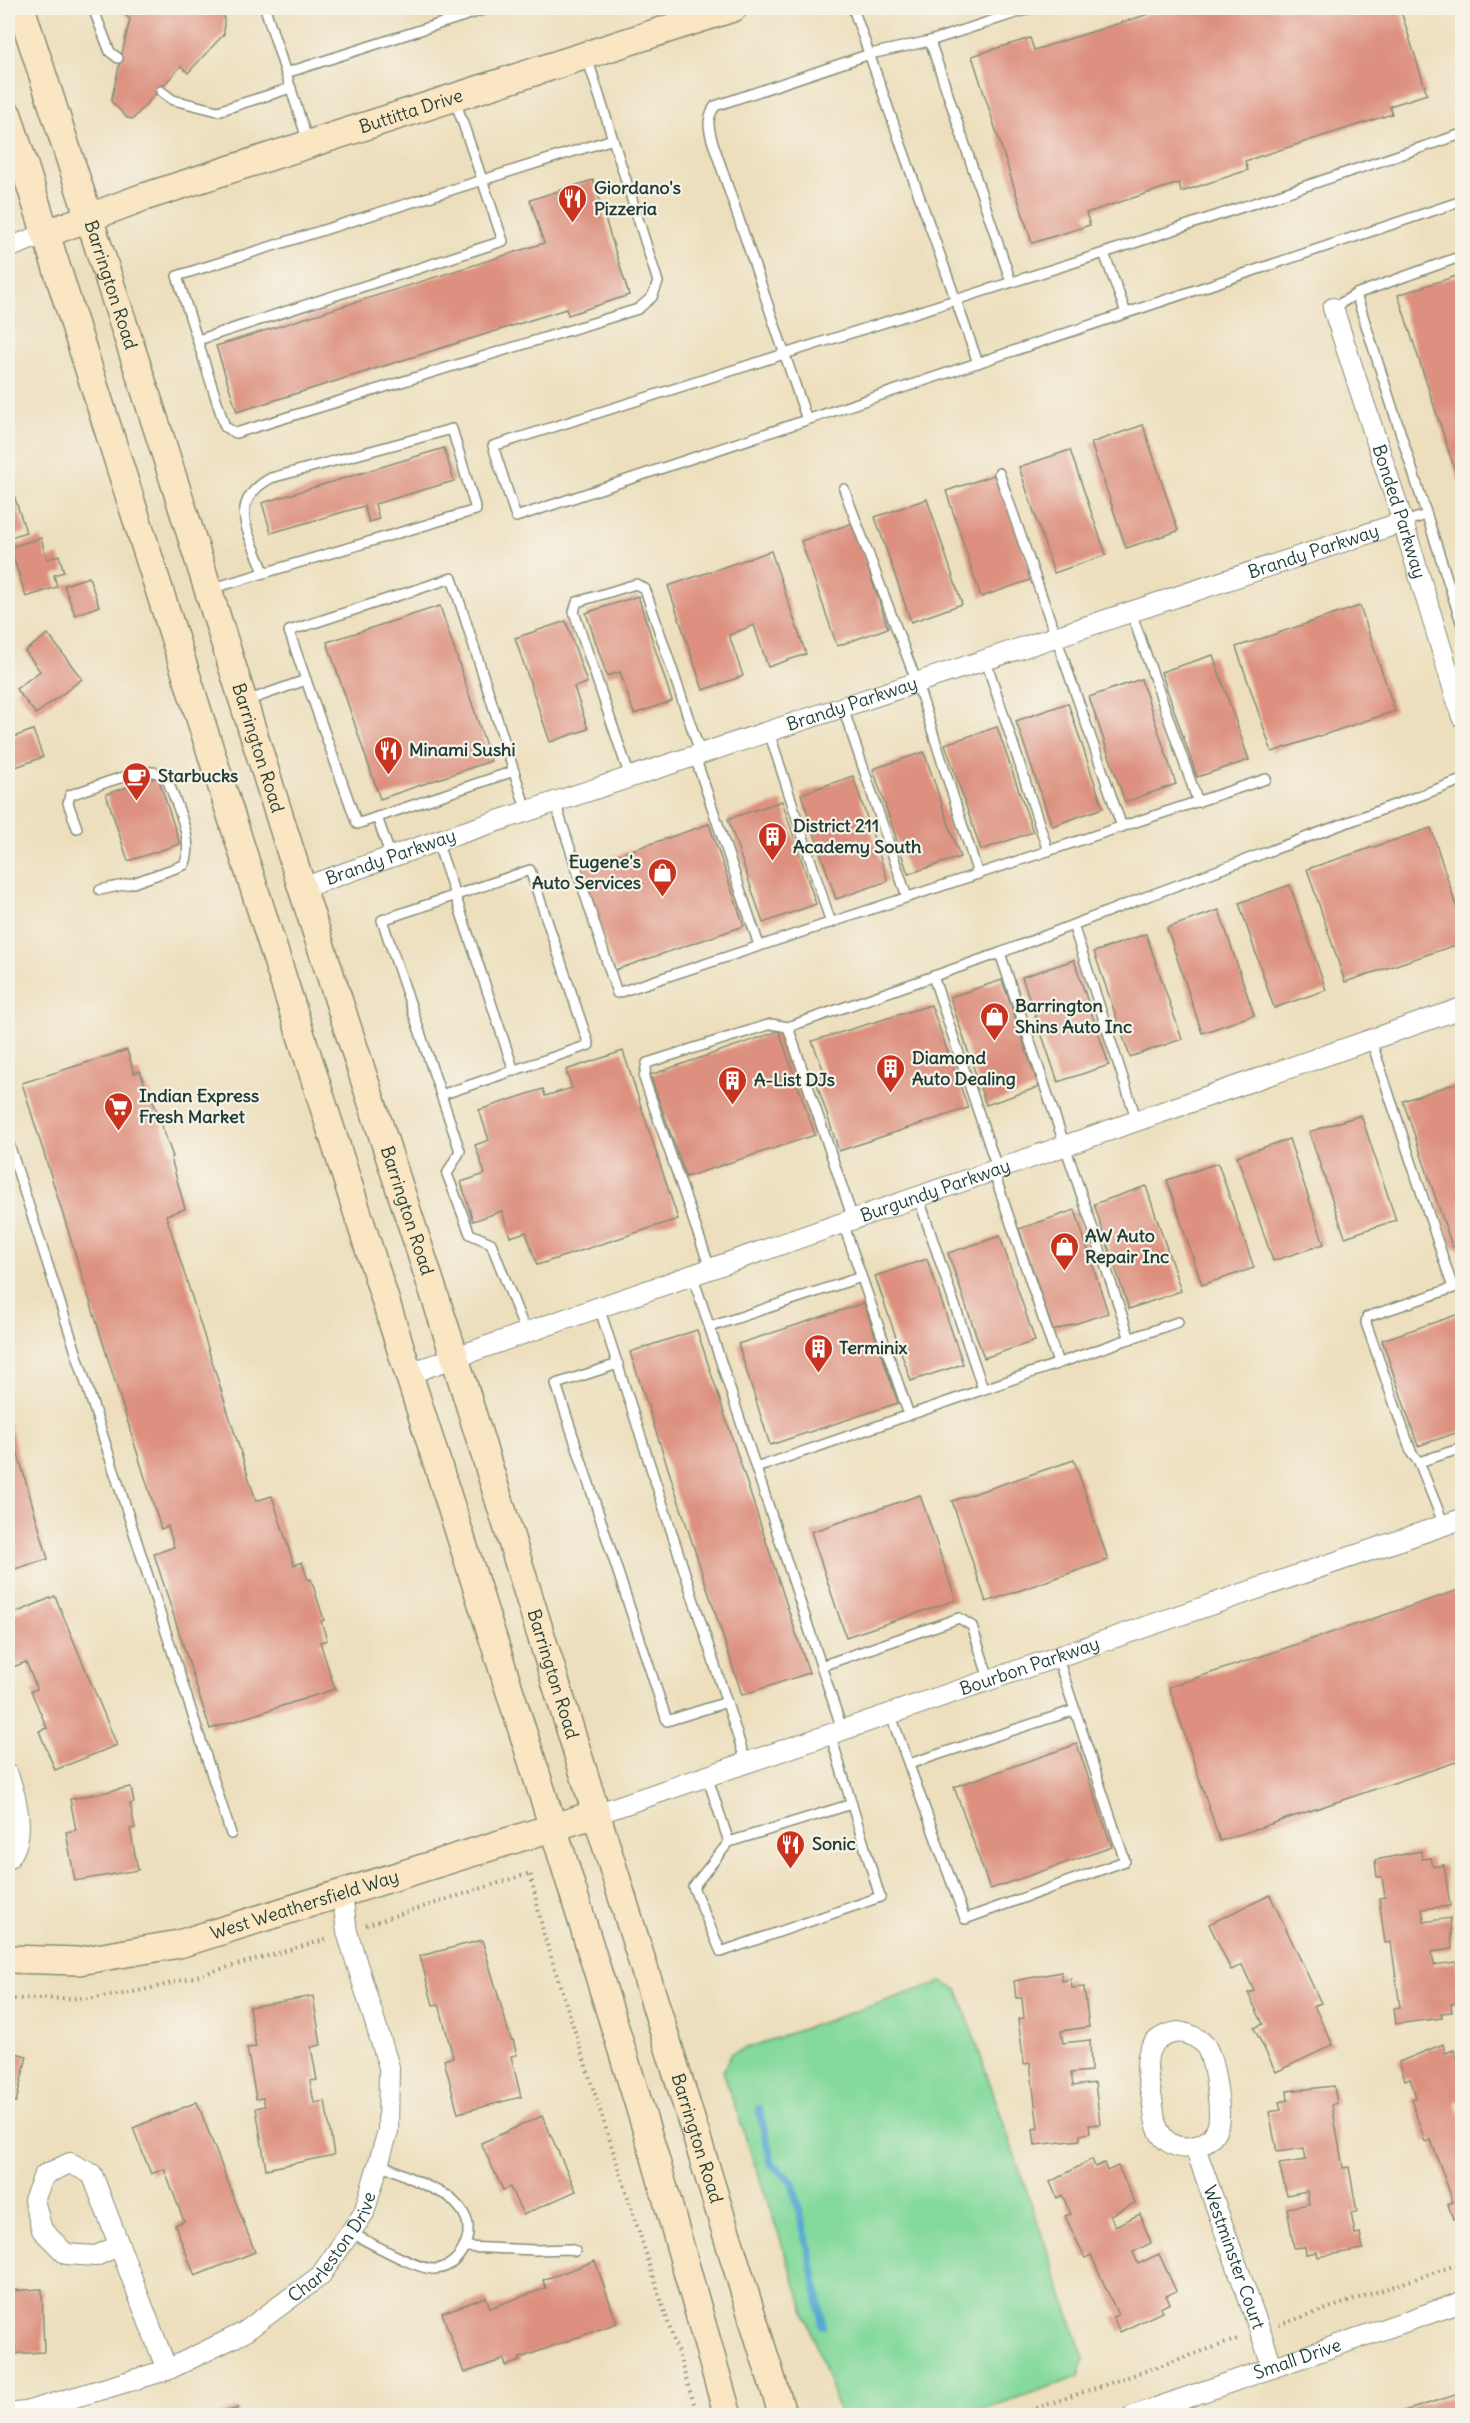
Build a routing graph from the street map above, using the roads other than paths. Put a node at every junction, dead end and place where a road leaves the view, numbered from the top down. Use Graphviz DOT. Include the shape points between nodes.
graph roads {
  1 [pos="21,8"];
  2 [pos="93,8"];
  3 [pos="265,8"];
  4 [pos="489,8"];
  5 [pos="733,8"];
  6 [pos="853,8"];
  7 [pos="1031,8"];
  8 [pos="930,41"];
  9 [pos="870,54"];
  10 [pos="586,55"];
  11 [pos="118,58"];
  12 [pos="286,73"];
  13 [pos="291,88"];
  14 [pos="161,91"];
  15 [pos="454,97"];
  16 [pos="8,115"];
  17 [pos="1462,134"];
  18 [pos="613,139"];
  19 [pos="309,144"];
  20 [pos="482,179"];
  21 [pos="1462,201"];
  22 [pos="90,217"];
  23 [pos="45,234"];
  24 [pos="8,248"];
  25 [pos="1104,253"];
  26 [pos="1462,256"];
  27 [pos="1011,282"];
  28 [pos="1356,294"];
  29 [pos="956,299"];
  30 [pos="1333,308"];
  31 [pos="1126,313"];
  32 [pos="198,340"];
  33 [pos="784,354"];
  34 [pos="978,363"];
  35 [pos="807,420"];
  36 [pos="999,473"];
  37 [pos="844,489"];
  38 [pos="1427,515"];
  39 [pos="1403,522"];
  40 [pos="264,572"];
  41 [pos="209,589"];
  42 [pos="1131,612"];
  43 [pos="1462,625"];
  44 [pos="1054,638"];
  45 [pos="986,661"];
  46 [pos="306,680"];
  47 [pos="917,683"];
  48 [pos="243,701"];
  49 [pos="843,708"];
  50 [pos="1462,717"];
  51 [pos="769,732"];
  52 [pos="698,756"];
  53 [pos="514,771"];
  54 [pos="630,777"];
  55 [pos="1266,779"];
  56 [pos="1462,780"];
  57 [pos="555,802"];
  58 [pos="1198,802"];
  59 [pos="527,812"];
  60 [pos="377,817"];
  61 [pos="1122,827"];
  62 [pos="77,828"];
  63 [pos="437,841"];
  64 [pos="1048,851"];
  65 [pos="392,856"];
  66 [pos="978,874"];
  67 [pos="302,888"];
  68 [pos="100,890"];
  69 [pos="457,895"];
  70 [pos="907,897"];
  71 [pos="831,922"];
  72 [pos="1073,925"];
  73 [pos="759,945"];
  74 [pos="1000,953"];
  75 [pos="933,976"];
  76 [pos="1462,1008"];
  77 [pos="788,1027"];
  78 [pos="1371,1040"];
  79 [pos="514,1071"];
  80 [pos="441,1095"];
  81 [pos="1137,1121"];
  82 [pos="8,1141"];
  83 [pos="1065,1145"];
  84 [pos="995,1169"];
  85 [pos="918,1196"];
  86 [pos="848,1221"];
  87 [pos="701,1271"];
  88 [pos="861,1276"];
  89 [pos="1458,1286"];
  90 [pos="599,1307"];
  91 [pos="1178,1322"];
  92 [pos="710,1328"];
  93 [pos="526,1333"];
  94 [pos="1130,1339"];
  95 [pos="455,1358"];
  96 [pos="1058,1363"];
  97 [pos="618,1364"];
  98 [pos="410,1373"];
  99 [pos="983,1389"];
  100 [pos="909,1415"];
  101 [pos="1462,1448"];
  102 [pos="1419,1462"];
  103 [pos="756,1468"];
  104 [pos="1462,1519"];
  105 [pos="1444,1526"];
  106 [pos="1057,1656"];
  107 [pos="821,1666"];
  108 [pos="989,1679"];
  109 [pos="727,1702"];
  110 [pos="1075,1710"];
  111 [pos="890,1713"];
  112 [pos="836,1731"];
  113 [pos="746,1762"];
  114 [pos="909,1764"];
  115 [pos="8,1775"];
  116 [pos="707,1776"];
  117 [pos="852,1804"];
  118 [pos="596,1814"];
  119 [pos="553,1827"];
  120 [pos="231,1834"];
  121 [pos="729,1842"];
  122 [pos="8,1859"];
  123 [pos="342,1893"];
  124 [pos="8,1959"];
  125 [pos="1195,2147"];
  126 [pos="379,2163"];
  127 [pos="351,2233"];
  128 [pos="118,2246"];
  129 [pos="464,2247"];
  130 [pos="575,2251"];
  131 [pos="1462,2302"];
  132 [pos="1273,2368"];
  133 [pos="167,2370"];
  134 [pos="8,2414"];
  135 [pos="728,2415"];
  136 [pos="783,2415"];
  137 [pos="1133,2415"];
  1 -- 22 [label="main road, Barrington Road"];
  2 -- 11 [label="lane" via="110,52"];
  3 -- 12 [label="lane"];
  4 -- 12 [label="lane"];
  5 -- 10 [label="main road, Buttitta Drive"];
  6 -- 9 [label="lane"];
  7 -- 8 [label="lane"];
  8 -- 9 [label="lane"];
  8 -- 27 [label="lane"];
  9 -- 29 [label="lane"];
  9 -- 33 [label="lane" via="715,106 709,115 712,140"];
  10 -- 15 [label="main road, Buttitta Drive"];
  10 -- 18 [label="lane"];
  12 -- 13 [label="lane"];
  13 -- 14 [label="lane" via="218,111 173,100"];
  13 -- 19 [label="lane"];
  15 -- 19 [label="main road, Buttitta Drive"];
  15 -- 20 [label="lane"];
  16 -- 23 [label="main road"];
  17 -- 25 [label="lane"];
  18 -- 20 [label="lane"];
  18 -- 32 [label="lane" via="658,282 652,297 638,309 236,433 225,427"];
  19 -- 22 [label="main road, Buttitta Drive"];
  20 -- 32 [label="lane" via="503,241"];
  20 -- 32 [label="lane" via="177,276"];
  21 -- 31 [label="lane"];
  22 -- 23 [label="main road, Buttitta Drive"];
  22 -- 41 [label="main road, Barrington Road"];
  23 -- 24 [label="street"];
  23 -- 98 [label="main road"];
  25 -- 27 [label="lane"];
  25 -- 31 [label="lane"];
  26 -- 28 [label="lane"];
  27 -- 29 [label="lane"];
  28 -- 30 [label="lane"];
  28 -- 38 [label="lane"];
  29 -- 33 [label="lane"];
  29 -- 34 [label="lane"];
  30 -- 39 [label="street, Bonded Parkway"];
  31 -- 34 [label="lane"];
  33 -- 35 [label="lane"];
  33 -- 35 [label="lane" via="493,446 516,517"];
  34 -- 35 [label="lane"];
  36 -- 44 [label="lane"];
  37 -- 47 [label="lane"];
  38 -- 39 [label="lane"];
  38 -- 43 [label="lane"];
  39 -- 42 [label="street, Brandy Parkway"];
  39 -- 50 [label="street, Bonded Parkway"];
  40 -- 40 [label="lane" via="476,510 452,429 271,478 256,486 243,507"];
  40 -- 41 [label="lane"];
  41 -- 48 [label="main road, Barrington Road"];
  42 -- 44 [label="street, Brandy Parkway"];
  42 -- 58 [label="lane"];
  44 -- 45 [label="street, Brandy Parkway"];
  44 -- 61 [label="lane"];
  45 -- 47 [label="street, Brandy Parkway"];
  45 -- 64 [label="lane"];
  46 -- 48 [label="lane"];
  46 -- 53 [label="lane" via="290,632 452,578"];
  46 -- 60 [label="lane" via="357,824"];
  47 -- 49 [label="street, Brandy Parkway"];
  47 -- 66 [label="lane"];
  48 -- 67 [label="main road, Barrington Road"];
  49 -- 51 [label="street, Brandy Parkway"];
  49 -- 70 [label="lane"];
  51 -- 52 [label="street, Brandy Parkway"];
  51 -- 71 [label="lane"];
  52 -- 54 [label="street, Brandy Parkway"];
  52 -- 54 [label="lane" via="645,589 636,584 577,602 574,612"];
  52 -- 73 [label="lane"];
  53 -- 59 [label="lane"];
  53 -- 60 [label="lane"];
  54 -- 57 [label="street, Brandy Parkway"];
  55 -- 58 [label="lane"];
  56 -- 72 [label="lane"];
  57 -- 59 [label="street, Brandy Parkway"];
  57 -- 73 [label="lane" via="617,993"];
  58 -- 61 [label="lane"];
  59 -- 63 [label="street, Brandy Parkway"];
  60 -- 65 [label="lane"];
  61 -- 64 [label="lane"];
  62 -- 68 [label="lane" via="68,804 70,795 145,772 162,775 168,781 188,839 190,855 184,865"];
  63 -- 65 [label="street, Brandy Parkway"];
  63 -- 69 [label="lane"];
  64 -- 66 [label="lane"];
  65 -- 67 [label="street, Brandy Parkway"];
  66 -- 70 [label="lane"];
  67 -- 95 [label="main road, Barrington Road"];
  69 -- 79 [label="lane"];
  69 -- 79 [label="lane" via="530,870 589,1045"];
  69 -- 80 [label="lane" via="382,920"];
  70 -- 71 [label="lane"];
  71 -- 73 [label="lane"];
  72 -- 74 [label="lane"];
  72 -- 81 [label="lane"];
  74 -- 75 [label="lane"];
  74 -- 83 [label="lane"];
  75 -- 77 [label="lane"];
  75 -- 84 [label="lane"];
  76 -- 78 [label="street, Burgundy Parkway"];
  77 -- 86 [label="lane"];
  77 -- 87 [label="lane" via="771,1024 647,1063 644,1078"];
  78 -- 81 [label="street, Burgundy Parkway"];
  78 -- 89 [label="lane"];
  79 -- 80 [label="lane"];
  80 -- 93 [label="lane" via="460,1151 447,1174 470,1233 491,1243"];
  81 -- 83 [label="street, Burgundy Parkway"];
  82 -- 120 [label="lane"];
  83 -- 84 [label="street, Burgundy Parkway"];
  83 -- 94 [label="lane"];
  84 -- 85 [label="street, Burgundy Parkway"];
  84 -- 96 [label="lane"];
  85 -- 86 [label="street, Burgundy Parkway"];
  85 -- 99 [label="lane"];
  86 -- 87 [label="street, Burgundy Parkway"];
  86 -- 88 [label="lane"];
  87 -- 90 [label="street, Burgundy Parkway"];
  87 -- 92 [label="lane"];
  88 -- 92 [label="lane"];
  88 -- 100 [label="lane"];
  89 -- 102 [label="lane" via="1367,1317 1412,1454"];
  90 -- 93 [label="street, Burgundy Parkway"];
  90 -- 97 [label="lane"];
  91 -- 94 [label="lane"];
  92 -- 103 [label="lane"];
  93 -- 95 [label="street, Burgundy Parkway"];
  94 -- 96 [label="lane"];
  95 -- 98 [label="street, Burgundy Parkway"];
  95 -- 118 [label="main road, Barrington Road"];
  96 -- 99 [label="lane"];
  97 -- 109 [label="lane"];
  97 -- 109 [label="lane" via="556,1383 667,1721"];
  98 -- 119 [label="main road"];
  99 -- 100 [label="lane"];
  100 -- 103 [label="lane"];
  101 -- 102 [label="lane"];
  102 -- 105 [label="lane"];
  103 -- 107 [label="lane"];
  104 -- 105 [label="street, Bourbon Parkway"];
  105 -- 106 [label="street, Bourbon Parkway"];
  106 -- 108 [label="street, Bourbon Parkway"];
  106 -- 110 [label="lane"];
  107 -- 108 [label="lane" via="959,1618 972,1626"];
  107 -- 112 [label="lane"];
  108 -- 111 [label="street, Bourbon Parkway"];
  109 -- 113 [label="lane"];
  110 -- 114 [label="lane"];
  110 -- 114 [label="lane" via="1125,1861 965,1919"];
  111 -- 112 [label="street, Bourbon Parkway"];
  111 -- 114 [label="lane"];
  112 -- 113 [label="street, Bourbon Parkway"];
  112 -- 117 [label="lane"];
  113 -- 116 [label="street, Bourbon Parkway"];
  115 -- 122 [label="street" via="18,1841"];
  116 -- 118 [label="street, Bourbon Parkway"];
  116 -- 121 [label="lane"];
  117 -- 121 [label="lane"];
  117 -- 121 [label="lane" via="880,1897 721,1952 693,1887"];
  118 -- 119 [label="main road, West Weathersfield Way"];
  118 -- 136 [label="main road, Barrington Road"];
  119 -- 123 [label="main road, West Weathersfield Way"];
  119 -- 135 [label="main road" via="654,2154"];
  123 -- 124 [label="main road, West Weathersfield Way" via="179,1944 79,1961"];
  123 -- 126 [label="street, Charleston Drive" via="347,1932 389,2067 388,2131"];
  125 -- 125 [label="street" via="1213,2136 1220,2116 1210,2056 1206,2047 1189,2034 1168,2034 1158,2039 1146,2057 1158,2130 1173,2145"];
  125 -- 132 [label="street, Westminster Court"];
  126 -- 127 [label="street, Charleston Drive" via="364,2213"];
  126 -- 129 [label="lane" via="457,2204 468,2227"];
  127 -- 129 [label="lane" via="434,2270 458,2258"];
  127 -- 133 [label="street, Charleston Drive" via="320,2276 243,2333"];
  128 -- 128 [label="street" via="92,2174 70,2163 44,2175 34,2200 42,2230 66,2254 96,2256"];
  128 -- 133 [label="street"];
  129 -- 130 [label="lane"];
  131 -- 132 [label="street, Small Drive"];
  132 -- 137 [label="street, Small Drive"];
  133 -- 134 [label="street, Charleston Drive"];
}
